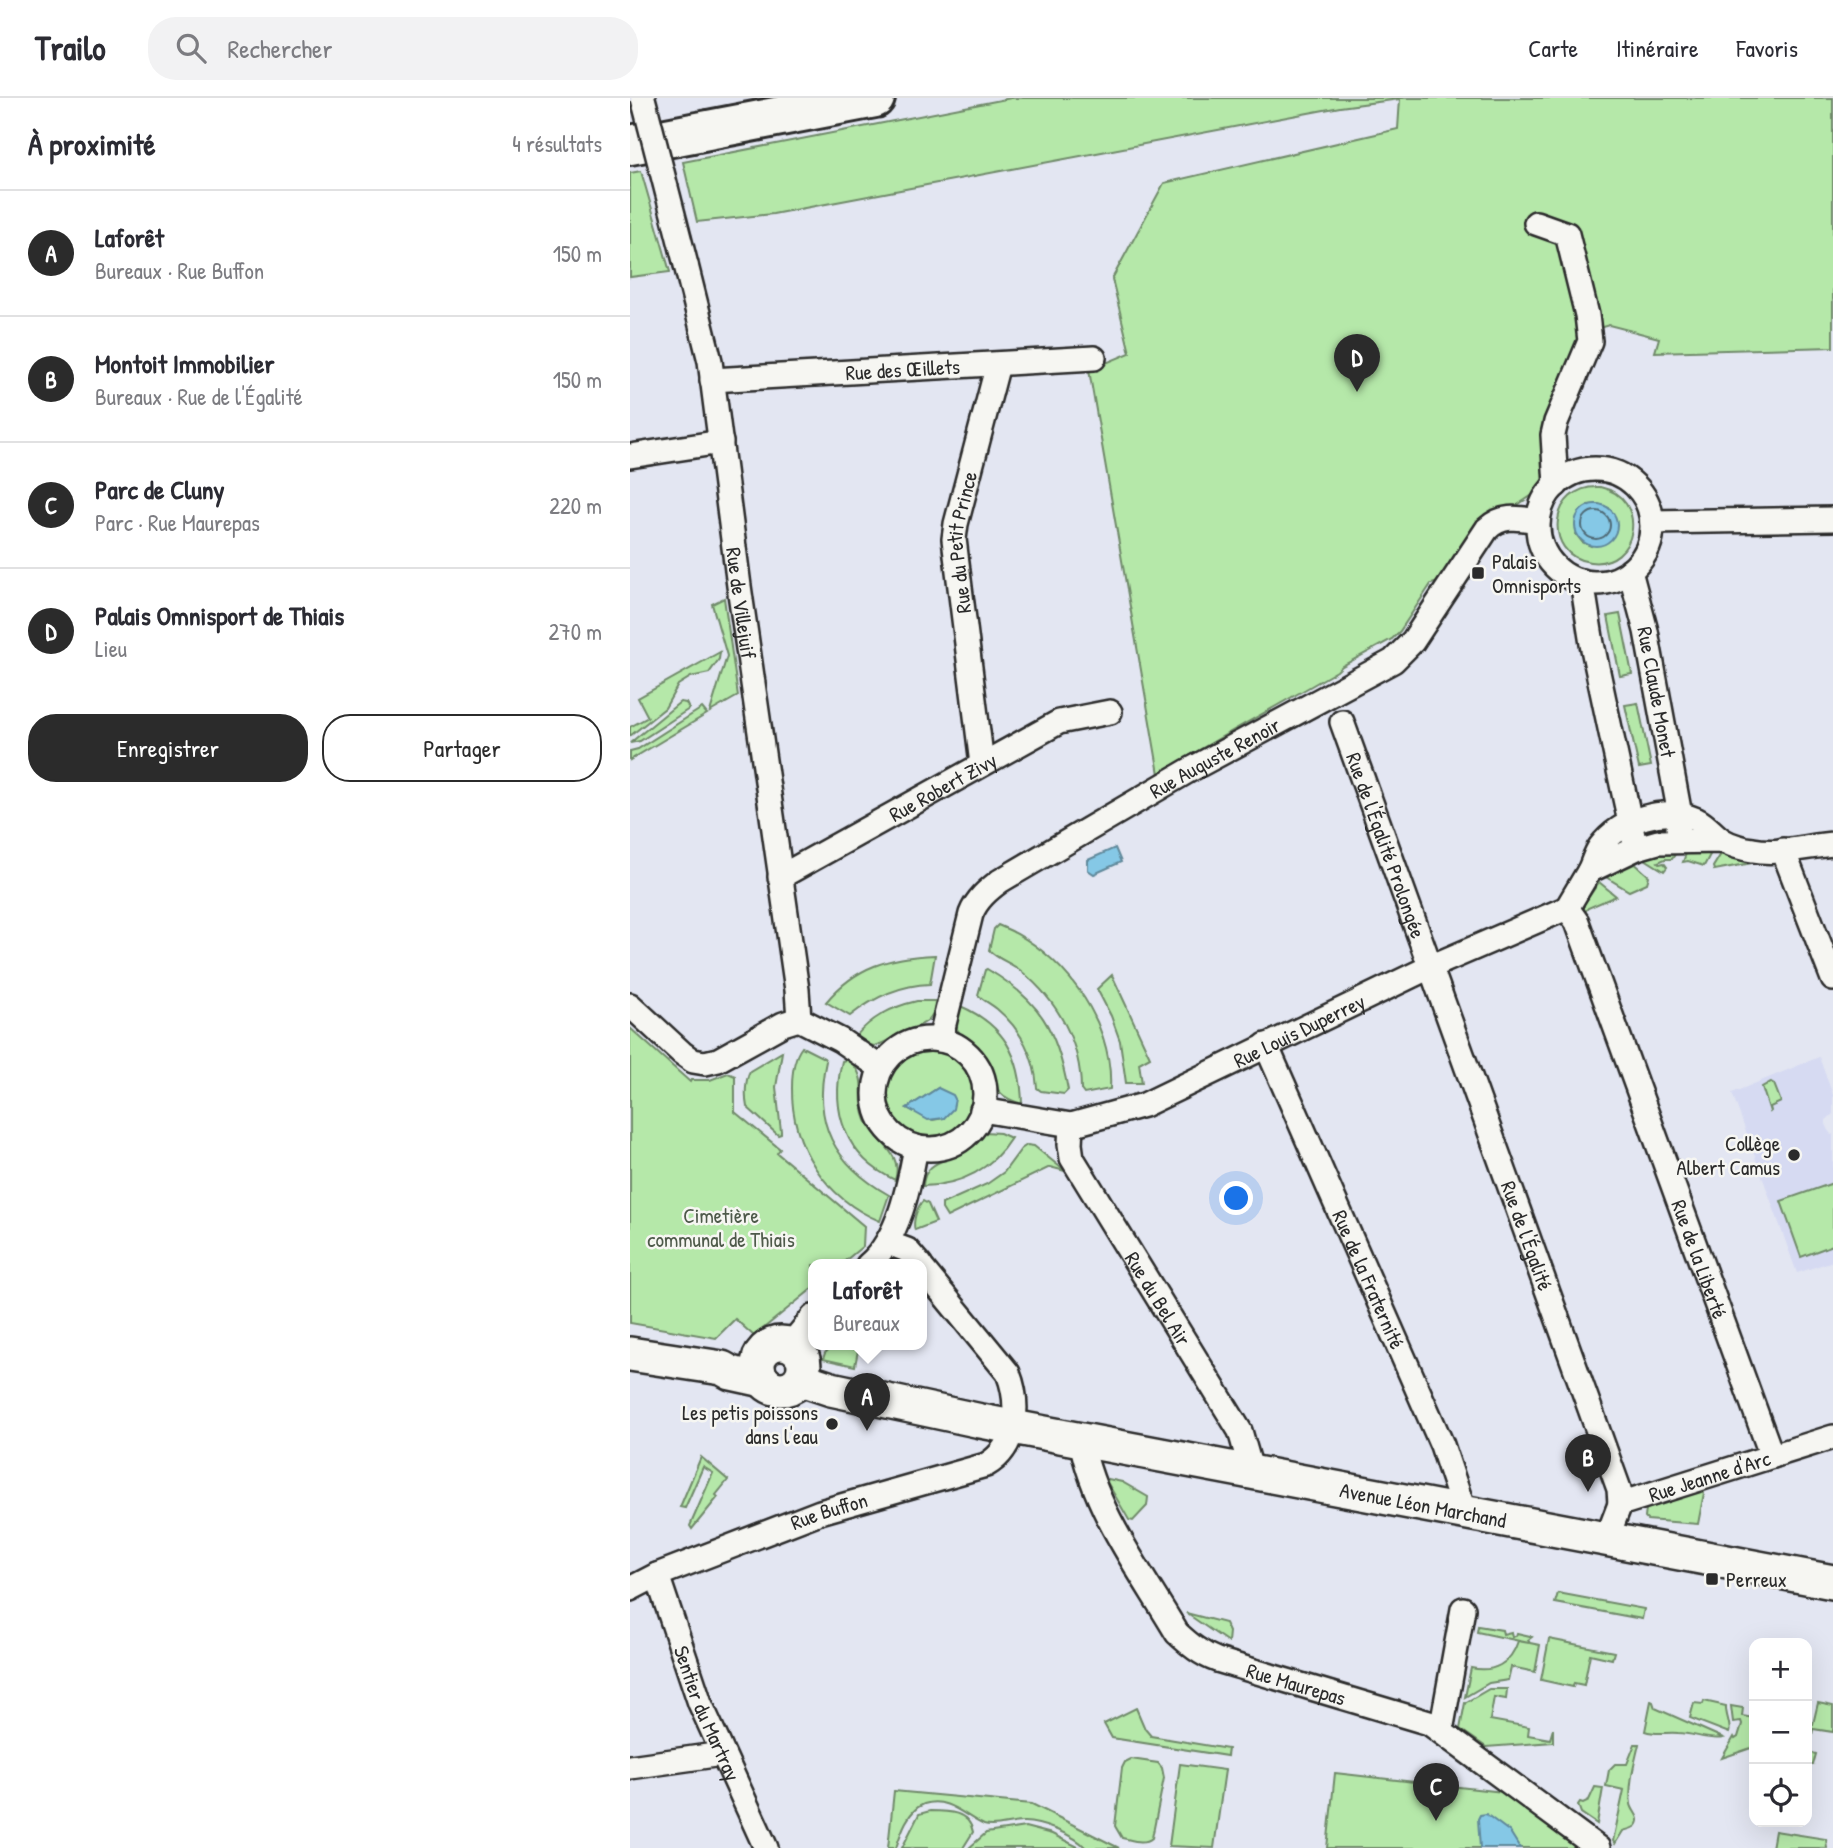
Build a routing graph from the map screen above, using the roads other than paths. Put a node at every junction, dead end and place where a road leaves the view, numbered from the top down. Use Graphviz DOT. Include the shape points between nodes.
graph roads {
  1 [pos="643,98"];
  2 [pos="651,98"];
  3 [pos="874,98"];
  4 [pos="630,102"];
  5 [pos="630,145"];
  6 [pos="1536,223"];
  7 [pos="1094,358"];
  8 [pos="998,364"];
  9 [pos="712,380"];
  10 [pos="721,442"];
  11 [pos="630,456"];
  12 [pos="1556,485"];
  13 [pos="1833,519"];
  14 [pos="1538,521"];
  15 [pos="1652,522"];
  16 [pos="1630,570"];
  17 [pos="1583,582"];
  18 [pos="1110,712"];
  19 [pos="1342,722"];
  20 [pos="982,764"];
  21 [pos="1680,814"];
  22 [pos="1629,824"];
  23 [pos="1677,840"];
  24 [pos="1723,841"];
  25 [pos="1833,844"];
  26 [pos="1637,848"];
  27 [pos="1783,850"];
  28 [pos="1590,871"];
  29 [pos="780,877"];
  30 [pos="1567,908"];
  31 [pos="1430,967"];
  32 [pos="1833,979"];
  33 [pos="630,1005"];
  34 [pos="799,1019"];
  35 [pos="940,1040"];
  36 [pos="1266,1045"];
  37 [pos="881,1068"];
  38 [pos="982,1110"];
  39 [pos="1071,1125"];
  40 [pos="916,1147"];
  41 [pos="888,1243"];
  42 [pos="876,1259"];
  43 [pos="914,1259"];
  44 [pos="927,1275"];
  45 [pos="808,1322"];
  46 [pos="630,1354"];
  47 [pos="772,1359"];
  48 [pos="1012,1427"];
  49 [pos="1833,1437"];
  50 [pos="1081,1440"];
  51 [pos="1773,1456"];
  52 [pos="1252,1473"];
  53 [pos="1620,1503"];
  54 [pos="1465,1514"];
  55 [pos="1607,1538"];
  56 [pos="657,1575"];
  57 [pos="1833,1582"];
  58 [pos="630,1589"];
  59 [pos="1463,1609"];
  60 [pos="1441,1731"];
  61 [pos="722,1754"];
  62 [pos="630,1767"];
  63 [pos="766,1848"];
  64 [pos="1598,1848"];
  1 -- 9 [label="street, Rue de Villejuif, bridge"];
  2 -- 4 [label="highway"];
  3 -- 5 [label="highway"];
  6 -- 12 [label="street" via="1567,234 1590,341 1556,422"];
  7 -- 8 [label="street, Rue des Œillets"];
  8 -- 9 [label="street, Rue des Œillets"];
  8 -- 20 [label="street, Rue du Petit Prince" via="954,540"];
  9 -- 10 [label="street, Rue de Villejuif"];
  10 -- 11 [label="street"];
  10 -- 29 [label="street, Rue de Villejuif"];
  12 -- 14 [label="street" via="1547,495"];
  12 -- 15 [label="street" via="1567,476 1594,469 1622,476 1648,503"];
  13 -- 15 [label="street"];
  14 -- 17 [label="street" via="1547,557 1563,573"];
  14 -- 35 [label="street, Rue Auguste Renoir" via="1507,518 1487,528 1413,641 1393,661 1188,771 988,890 971,914"];
  15 -- 16 [label="street" via="1645,554"];
  16 -- 17 [label="street" via="1608,582"];
  16 -- 21 [label="street, Rue Claude Monet"];
  17 -- 22 [label="street"];
  18 -- 20 [label="street, Rue Robert Zivy" via="1065,719"];
  19 -- 31 [label="street, Rue de l'Égalité Prolongée"];
  20 -- 29 [label="street, Rue Robert Zivy"];
  21 -- 22 [label="street" via="1654,815"];
  21 -- 23 [label="street, Rue Claude Monet"];
  21 -- 24 [label="street" via="1703,823"];
  22 -- 26 [label="street"];
  22 -- 28 [label="street" via="1602,845"];
  23 -- 24 [label="street"];
  23 -- 26 [label="street"];
  24 -- 27 [label="street" via="1754,850"];
  25 -- 27 [label="street"];
  26 -- 28 [label="street"];
  27 -- 32 [label="street"];
  28 -- 30 [label="street"];
  29 -- 34 [label="street, Rue de Villejuif"];
  30 -- 31 [label="street, Rue Louis Duperrey"];
  30 -- 51 [label="street, Rue de la Liberté" via="1577,922"];
  31 -- 36 [label="street, Rue Louis Duperrey"];
  31 -- 53 [label="street, Rue de l'Égalité" via="1619,1489"];
  33 -- 34 [label="street" via="682,1053 705,1063"];
  34 -- 37 [label="street" via="841,1040"];
  35 -- 37 [label="street" via="906,1044"];
  35 -- 38 [label="street" via="957,1046 981,1073"];
  36 -- 39 [label="street, Rue Louis Duperrey" via="1144,1105"];
  36 -- 54 [label="street, Rue de la Fraternité" via="1442,1445"];
  37 -- 40 [label="street" via="875,1085 881,1119 891,1133"];
  38 -- 39 [label="street, Rue Louis Duperrey"];
  38 -- 40 [label="street" via="960,1140 942,1147"];
  39 -- 52 [label="street, Rue du Bel Air" via="1072,1158 1240,1431"];
  40 -- 41 [label="street"];
  41 -- 42 [label="street"];
  41 -- 43 [label="street" via="907,1250"];
  44 -- 48 [label="street" via="1008,1373 1015,1393"];
  45 -- 47 [label="street"];
  46 -- 47 [label="main road" via="722,1368 731,1362"];
  47 -- 48 [label="main road, Avenue Léon Marchand" via="775,1388 790,1388 801,1379"];
  48 -- 50 [label="main road, Avenue Léon Marchand"];
  48 -- 56 [label="street, Rue Buffon" via="1003,1451 986,1465 820,1513"];
  49 -- 51 [label="street, Rue Jeanne d'Arc"];
  50 -- 52 [label="main road, Avenue Léon Marchand"];
  50 -- 60 [label="street, Rue Maurepas" via="1091,1480 1122,1540 1177,1633 1190,1645 1217,1660 1429,1723"];
  51 -- 53 [label="street, Rue Jeanne d'Arc"];
  52 -- 54 [label="main road, Avenue Léon Marchand"];
  53 -- 55 [label="street, Rue Jeanne d'Arc"];
  54 -- 55 [label="main road, Avenue Léon Marchand"];
  55 -- 57 [label="main road, Avenue Léon Marchand"];
  56 -- 58 [label="street, Rue Buffon"];
  56 -- 61 [label="street, Sentier du Martray" via="699,1703"];
  59 -- 60 [label="street"];
  60 -- 64 [label="street, Rue Maurepas"];
  61 -- 62 [label="street"];
  61 -- 63 [label="street, Sentier du Martray"];
}
